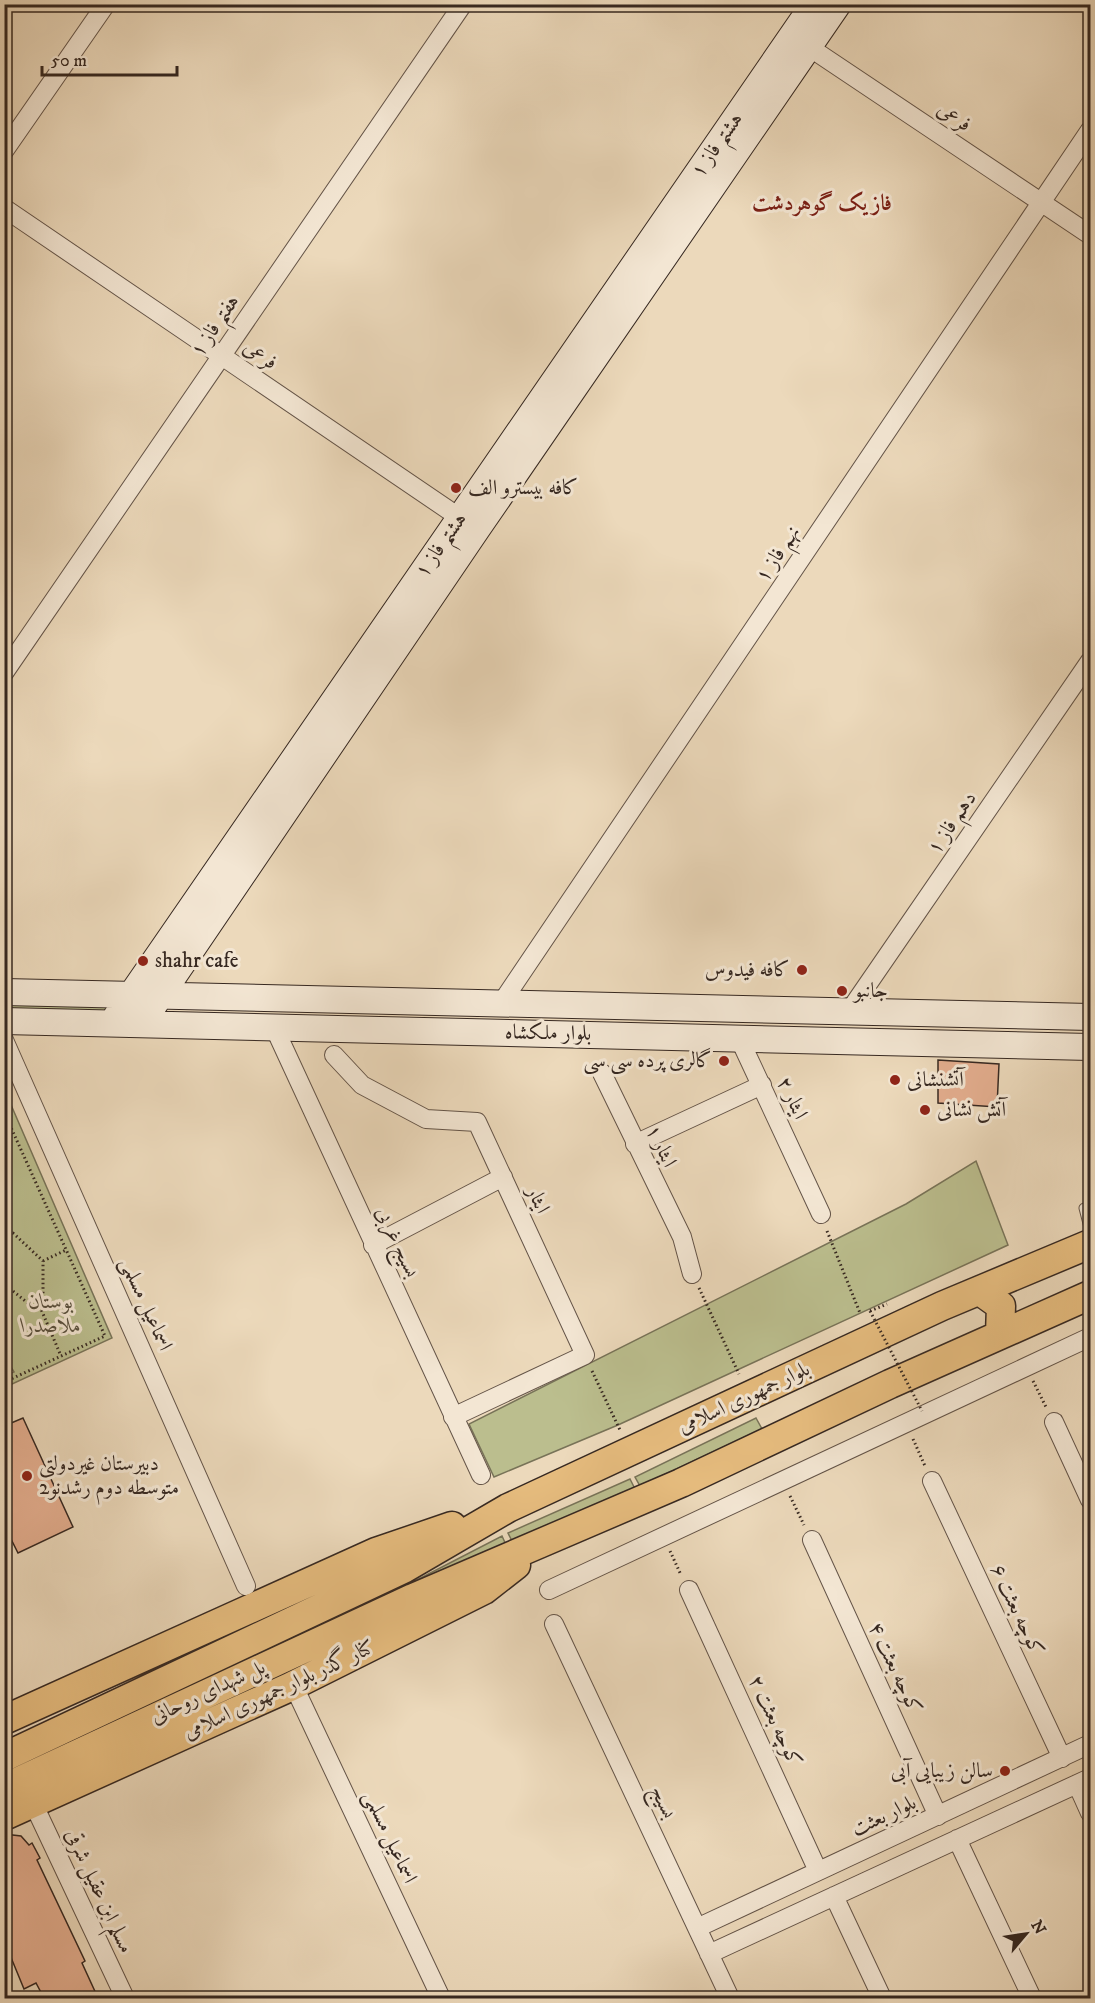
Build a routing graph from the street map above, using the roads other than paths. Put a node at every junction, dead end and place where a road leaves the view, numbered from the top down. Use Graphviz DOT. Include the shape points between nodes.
graph roads {
  1 [pos="106,4"];
  2 [pos="447,4"];
  3 [pos="463,4"];
  4 [pos="814,4"];
  5 [pos="838,4"];
  6 [pos="448,26"];
  7 [pos="801,41"];
  8 [pos="1090,130"];
  9 [pos="4,151"];
  10 [pos="1041,203"];
  11 [pos="4,208"];
  12 [pos="1090,236"];
  13 [pos="222,356"];
  14 [pos="468,524"];
  15 [pos="1090,661"];
  16 [pos="4,673"];
  17 [pos="4,992"];
  18 [pos="129,996"];
  19 [pos="159,996"];
  20 [pos="502,1002"];
  21 [pos="850,1010"];
  22 [pos="968,1014"];
  23 [pos="1056,1016"];
  24 [pos="1090,1017"];
  25 [pos="4,1021"];
  26 [pos="112,1023"];
  27 [pos="141,1024"];
  28 [pos="274,1027"];
  29 [pos="739,1038"];
  30 [pos="4,1040"];
  31 [pos="966,1044"];
  32 [pos="1064,1045"];
  33 [pos="1090,1047"];
  34 [pos="334,1055"];
  35 [pos="602,1073"];
  36 [pos="762,1085"];
  37 [pos="635,1144"];
  38 [pos="503,1177"];
  39 [pos="1084,1208"];
  40 [pos="821,1214"];
  41 [pos="1090,1231"];
  42 [pos="1090,1244"];
  43 [pos="374,1245"];
  44 [pos="692,1274"];
  45 [pos="980,1291"];
  46 [pos="1090,1295"];
  47 [pos="1000,1334"];
  48 [pos="1090,1337"];
  49 [pos="453,1417"];
  50 [pos="1054,1422"];
  51 [pos="481,1474"];
  52 [pos="932,1481"];
  53 [pos="1090,1500"];
  54 [pos="508,1508"];
  55 [pos="812,1540"];
  56 [pos="541,1544"];
  57 [pos="405,1568"];
  58 [pos="246,1586"];
  59 [pos="549,1590"];
  60 [pos="689,1590"];
  61 [pos="554,1624"];
  62 [pos="298,1695"];
  63 [pos="4,1720"];
  64 [pos="1090,1744"];
  65 [pos="4,1757"];
  66 [pos="1062,1758"];
  67 [pos="1084,1781"];
  68 [pos="1002,1786"];
  69 [pos="4,1788"];
  70 [pos="33,1803"];
  71 [pos="1014,1813"];
  72 [pos="1090,1813"];
  73 [pos="4,1816"];
  74 [pos="938,1816"];
  75 [pos="957,1839"];
  76 [pos="882,1842"];
  77 [pos="895,1868"];
  78 [pos="818,1871"];
  79 [pos="834,1896"];
  80 [pos="697,1928"];
  81 [pos="709,1954"];
  82 [pos="125,1998"];
  83 [pos="441,1998"];
  84 [pos="730,1998"];
  85 [pos="882,1998"];
  86 [pos="1032,1998"];
  1 -- 9 [label="street"];
  2 -- 6 [label="street"];
  3 -- 6 [label="street, هفتم فاز ۱"];
  4 -- 7 [label="main road, هشتم فاز ۱"];
  5 -- 7 [label="main road, هشتم فاز ۱"];
  6 -- 13 [label="street, هفتم فاز ۱"];
  7 -- 10 [label="street, فرعی"];
  7 -- 14 [label="main road, هشتم فاز ۱"];
  8 -- 10 [label="street, نهم فاز ۱"];
  10 -- 12 [label="street, فرعی"];
  10 -- 20 [label="street, نهم فاز ۱"];
  11 -- 13 [label="street, فرعی"];
  13 -- 14 [label="street, فرعی"];
  13 -- 16 [label="street, هفتم فاز ۱"];
  14 -- 18 [label="main road, هشتم فاز ۱"];
  14 -- 19 [label="main road, هشتم فاز ۱"];
  15 -- 21 [label="street, دهم فاز ۱"];
  17 -- 18 [label="main road, بلوار ملکشاه"];
  18 -- 19 [label="main road, بلوار ملکشاه"];
  18 -- 26 [label="main road, هشتم فاز ۱"];
  19 -- 20 [label="main road, بلوار ملکشاه"];
  19 -- 27 [label="main road, هشتم فاز ۱"];
  20 -- 21 [label="main road, بلوار ملکشاه"];
  21 -- 22 [label="main road, بلوار ملکشاه"];
  22 -- 23 [label="main road, بلوار ملکشاه"];
  22 -- 31 [label="main road" via="978,1030"];
  23 -- 24 [label="main road, بلوار ملکشاه"];
  23 -- 32 [label="main road" via="1048,1031 1055,1042"];
  25 -- 26 [label="main road, بلوار ملکشاه"];
  26 -- 27 [label="main road, بلوار ملکشاه"];
  27 -- 28 [label="main road, بلوار ملکشاه"];
  28 -- 29 [label="main road, بلوار ملکشاه"];
  28 -- 43 [label="street, بسیج غربی"];
  29 -- 31 [label="main road, بلوار ملکشاه"];
  29 -- 36 [label="street, ایثار ۲"];
  30 -- 58 [label="street, اسماعیل مسلمی"];
  31 -- 32 [label="main road, بلوار ملکشاه"];
  32 -- 33 [label="main road, بلوار ملکشاه"];
  34 -- 38 [label="street, ایثار" via="362,1085 426,1119 477,1122"];
  35 -- 37 [label="street, ایثار ۱"];
  36 -- 37 [label="street"];
  36 -- 40 [label="street, ایثار ۲"];
  37 -- 44 [label="street, ایثار ۱" via="682,1237"];
  38 -- 43 [label="street"];
  38 -- 49 [label="street, ایثار" via="585,1355"];
  39 -- 41 [label="lane"];
  42 -- 45 [label="main road, بلوار جمهوری اسلامی"];
  43 -- 49 [label="street, بسیج غربی"];
  45 -- 47 [label="main road" via="1001,1306"];
  45 -- 54 [label="main road, بلوار جمهوری اسلامی"];
  46 -- 47 [label="main road"];
  47 -- 56 [label="main road"];
  48 -- 59 [label="street"];
  49 -- 51 [label="street, بسیج غربی"];
  50 -- 53 [label="street"];
  52 -- 66 [label="street, کوچه بعثت ۶"];
  54 -- 57 [label="main road, بلوار جمهوری اسلامی"];
  54 -- 63 [label="main road" via="376,1552"];
  55 -- 74 [label="street, کوچه بعثت ۴"];
  56 -- 69 [label="main road, پل شهدای روحانی" via="413,1598"];
  56 -- 70 [label="main road, کنار گذر بلوار جمهوری اسلامی" via="484,1590 290,1687"];
  57 -- 65 [label="main road, پل شهدای روحانی"];
  60 -- 78 [label="street, کوچه بعثت ۲"];
  61 -- 80 [label="street, بسیج"];
  62 -- 83 [label="street, اسماعیل مسلمی"];
  64 -- 66 [label="street, بلوار بعثت"];
  66 -- 68 [label="street, بلوار بعثت"];
  67 -- 71 [label="street"];
  67 -- 72 [label="street"];
  68 -- 71 [label="street"];
  68 -- 74 [label="street, بلوار بعثت"];
  70 -- 73 [label="main road, کنار گذر بلوار جمهوری اسلامی"];
  70 -- 82 [label="street, مسلم ابن عقیل شرقی"];
  71 -- 75 [label="street"];
  74 -- 76 [label="street, بلوار بعثت"];
  75 -- 77 [label="street"];
  75 -- 86 [label="street"];
  76 -- 77 [label="street"];
  76 -- 78 [label="street, بلوار بعثت"];
  77 -- 79 [label="street"];
  78 -- 80 [label="street, بلوار بعثت"];
  79 -- 81 [label="street"];
  79 -- 85 [label="street"];
  80 -- 81 [label="street, بسیج"];
  81 -- 84 [label="street, بسیج"];
}
